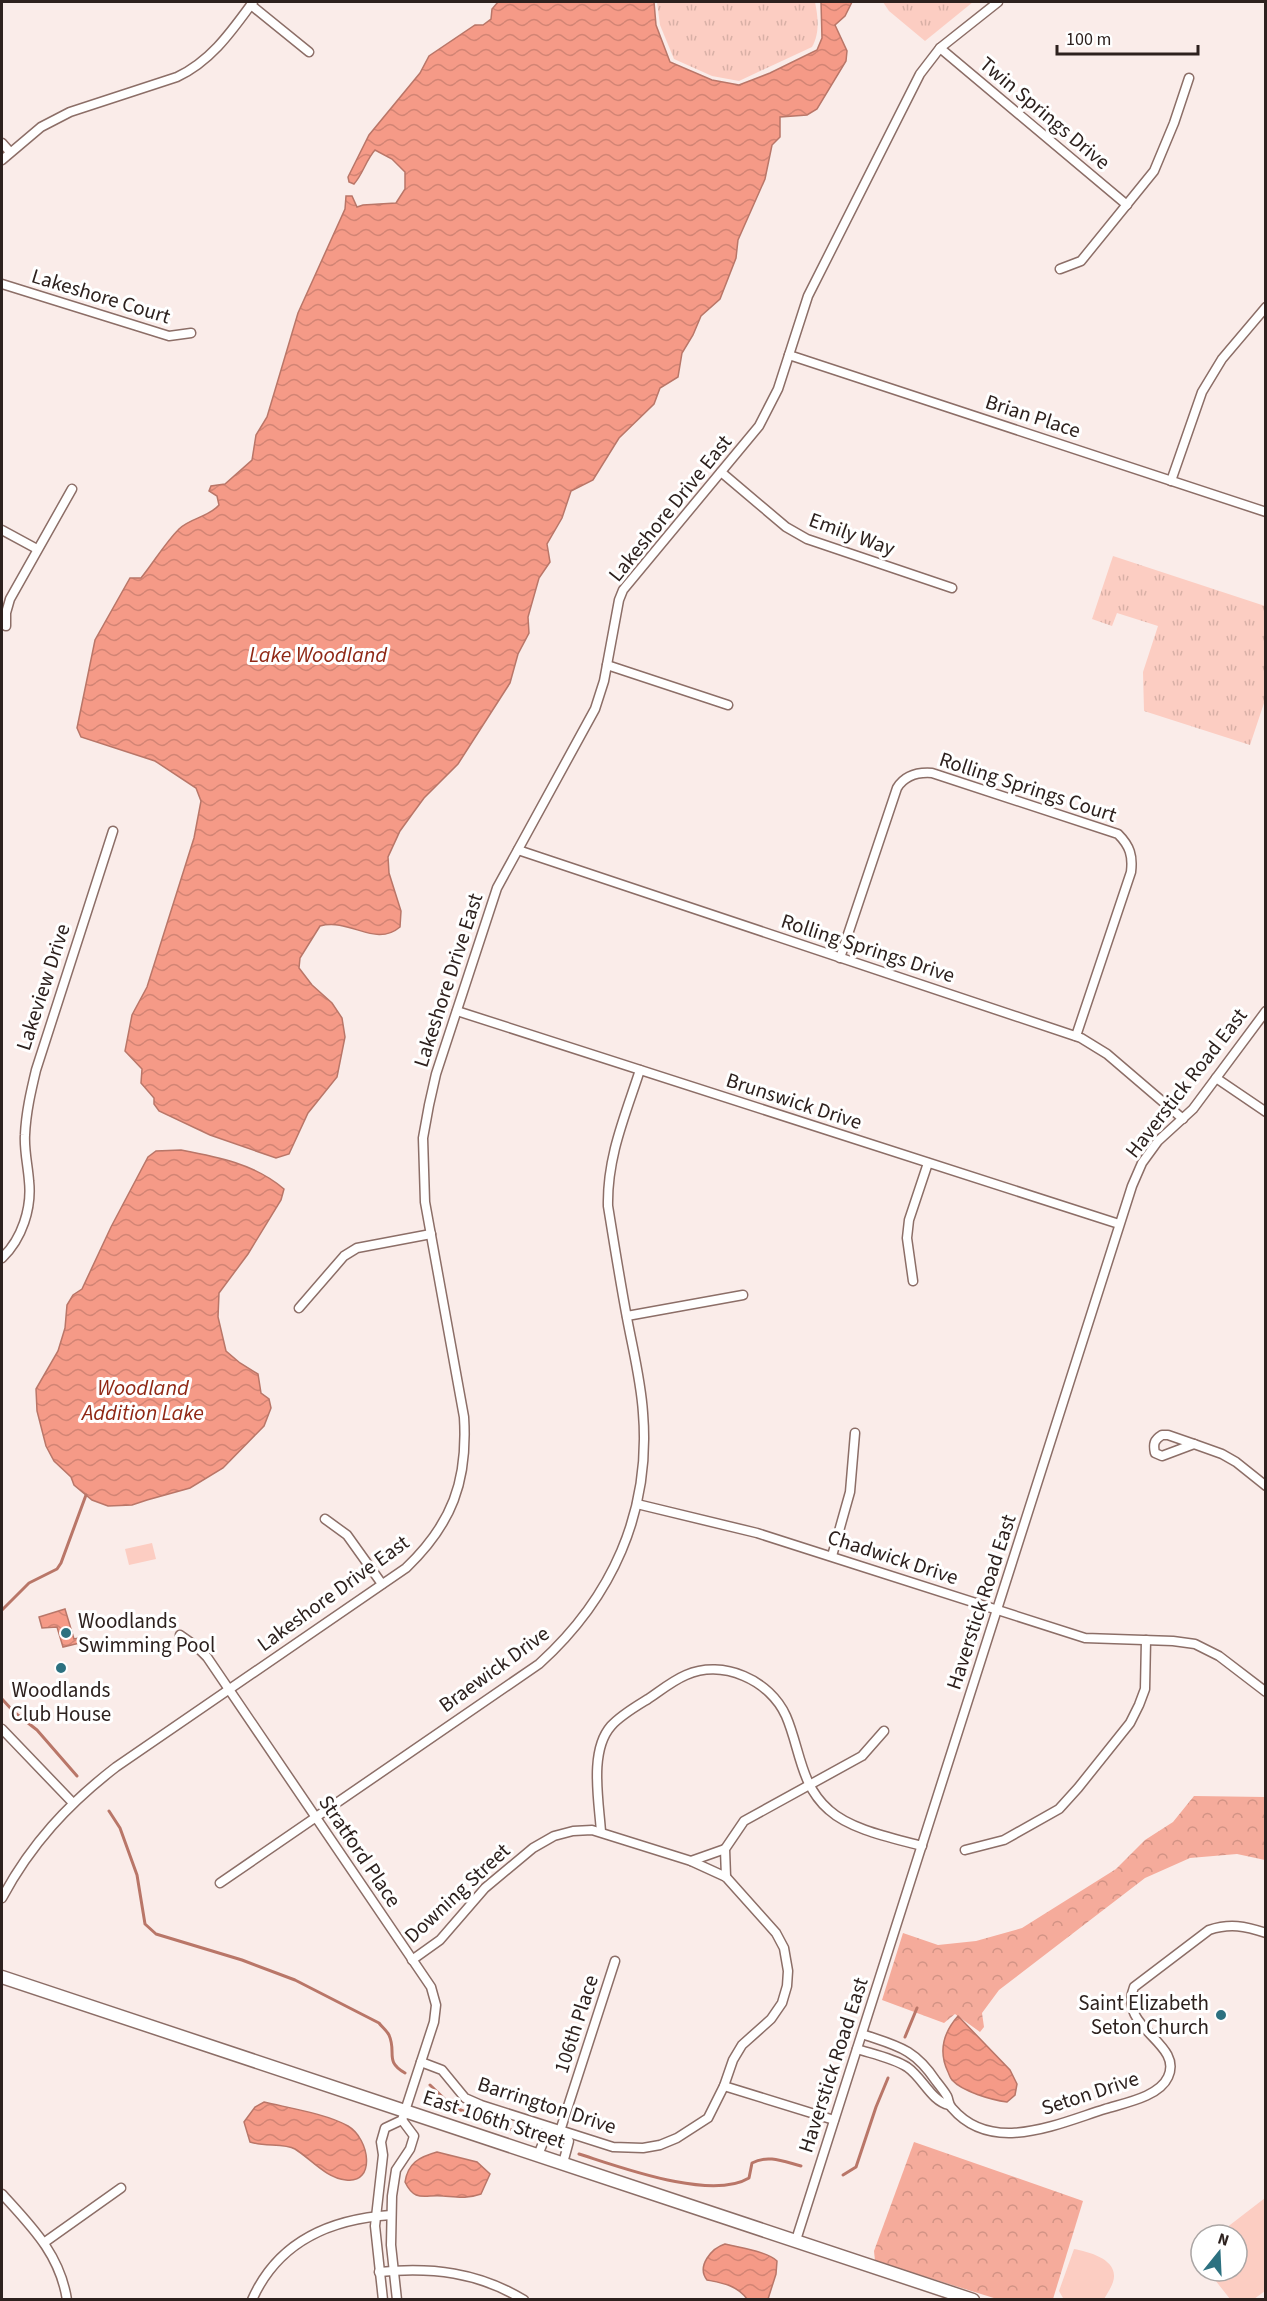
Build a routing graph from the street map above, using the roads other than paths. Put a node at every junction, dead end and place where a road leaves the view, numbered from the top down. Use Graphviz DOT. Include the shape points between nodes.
graph roads {
  1 [pos="998,2"];
  2 [pos="252,3"];
  3 [pos="940,48"];
  4 [pos="309,52"];
  5 [pos="1189,78"];
  6 [pos="2,143"];
  7 [pos="10,152"];
  8 [pos="2,160"];
  9 [pos="1127,205"];
  10 [pos="1060,269"];
  11 [pos="2,284"];
  12 [pos="1266,307"];
  13 [pos="191,333"];
  14 [pos="789,355"];
  15 [pos="721,472"];
  16 [pos="1171,481"];
  17 [pos="72,489"];
  18 [pos="1266,512"];
  19 [pos="2,530"];
  20 [pos="37,549"];
  21 [pos="952,588"];
  22 [pos="6,626"];
  23 [pos="607,665"];
  24 [pos="728,705"];
  25 [pos="113,831"];
  26 [pos="518,850"];
  27 [pos="840,957"];
  28 [pos="457,1011"];
  29 [pos="1266,1011"];
  30 [pos="1076,1036"];
  31 [pos="640,1070"];
  32 [pos="1216,1078"];
  33 [pos="1266,1112"];
  34 [pos="1183,1119"];
  35 [pos="928,1162"];
  36 [pos="1119,1224"];
  37 [pos="431,1234"];
  38 [pos="2,1258"];
  39 [pos="913,1281"];
  40 [pos="742,1295"];
  41 [pos="299,1308"];
  42 [pos="627,1316"];
  43 [pos="855,1433"];
  44 [pos="1194,1444"];
  45 [pos="1266,1486"];
  46 [pos="637,1504"];
  47 [pos="325,1519"];
  48 [pos="832,1556"];
  49 [pos="382,1584"];
  50 [pos="998,1610"];
  51 [pos="180,1635"];
  52 [pos="1146,1640"];
  53 [pos="229,1689"];
  54 [pos="1266,1692"];
  55 [pos="2,1729"];
  56 [pos="884,1731"];
  57 [pos="809,1785"];
  58 [pos="73,1803"];
  59 [pos="315,1817"];
  60 [pos="601,1832"];
  61 [pos="922,1846"];
  62 [pos="725,1848"];
  63 [pos="965,1850"];
  64 [pos="691,1861"];
  65 [pos="726,1877"];
  66 [pos="220,1883"];
  67 [pos="2,1899"];
  68 [pos="776,1933"];
  69 [pos="1266,1933"];
  70 [pos="412,1960"];
  71 [pos="615,1961"];
  72 [pos="2,1977"];
  73 [pos="862,2034"];
  74 [pos="857,2049"];
  75 [pos="421,2062"];
  76 [pos="724,2086"];
  77 [pos="949,2105"];
  78 [pos="404,2115"];
  79 [pos="834,2120"];
  80 [pos="560,2131"];
  81 [pos="538,2155"];
  82 [pos="563,2163"];
  83 [pos="121,2188"];
  84 [pos="2,2194"];
  85 [pos="391,2215"];
  86 [pos="375,2216"];
  87 [pos="796,2240"];
  88 [pos="45,2242"];
  89 [pos="393,2271"];
  90 [pos="379,2272"];
  91 [pos="67,2300"];
  92 [pos="252,2300"];
  93 [pos="382,2300"];
  94 [pos="397,2300"];
  95 [pos="524,2300"];
  96 [pos="973,2300"];
  1 -- 3 [label="street, Lakeshore Drive East"];
  2 -- 4 [label="street"];
  2 -- 7 [label="street" via="213,53 193,69 70,112 41,127"];
  3 -- 9 [label="street, Twin Springs Drive"];
  3 -- 14 [label="street, Lakeshore Drive East" via="920,74 808,296"];
  5 -- 9 [label="street" via="1162,155"];
  6 -- 7 [label="street"];
  7 -- 8 [label="street"];
  9 -- 10 [label="street" via="1081,261"];
  11 -- 13 [label="street, Lakeshore Court" via="169,336"];
  12 -- 16 [label="street" via="1222,359 1202,392"];
  14 -- 15 [label="street, Lakeshore Drive East" via="767,415"];
  14 -- 16 [label="street, Brian Place"];
  15 -- 21 [label="street, Emily Way" via="786,527 807,539"];
  15 -- 23 [label="street, Lakeshore Drive East" via="623,590"];
  16 -- 18 [label="street, Brian Place"];
  17 -- 20 [label="street"];
  19 -- 20 [label="street"];
  20 -- 22 [label="street" via="10,599"];
  23 -- 24 [label="street"];
  23 -- 26 [label="street, Lakeshore Drive East" via="595,709"];
  25 -- 38 [label="street, Lakeview Drive" via="36,1070 25,1136 29,1200 17,1238"];
  26 -- 27 [label="street, Rolling Springs Drive"];
  26 -- 28 [label="street, Lakeshore Drive East" via="493,897"];
  27 -- 30 [label="street, Rolling Springs Drive"];
  27 -- 30 [label="street, Rolling Springs Court" via="903,779 932,773 1118,834 1131,852 1131,872"];
  28 -- 31 [label="street, Brunswick Drive"];
  28 -- 37 [label="street, Lakeshore Drive East" via="436,1074 423,1138 423,1175"];
  29 -- 32 [label="street, Haverstick Road East"];
  30 -- 34 [label="street, Rolling Springs Drive" via="1107,1054"];
  31 -- 35 [label="street, Brunswick Drive"];
  31 -- 42 [label="street, Braewick Drive" via="613,1153 608,1182 608,1206"];
  32 -- 33 [label="street"];
  32 -- 34 [label="street, Haverstick Road East"];
  34 -- 36 [label="street, Haverstick Road East" via="1158,1141 1142,1163"];
  35 -- 36 [label="street, Brunswick Drive"];
  35 -- 39 [label="street" via="909,1220 907,1238"];
  36 -- 50 [label="street, Haverstick Road East"];
  37 -- 41 [label="street" via="357,1248 345,1256"];
  37 -- 49 [label="street, Lakeshore Drive East" via="464,1417 464,1462 456,1495 442,1527 426,1549"];
  40 -- 42 [label="street"];
  42 -- 46 [label="street, Braewick Drive" via="643,1414"];
  43 -- 48 [label="street" via="850,1492"];
  44 -- 45 [label="street" via="1229,1458"];
  46 -- 48 [label="street, Chadwick Drive" via="721,1523"];
  46 -- 59 [label="street, Braewick Drive" via="618,1562 589,1611 564,1641 539,1664"];
  47 -- 49 [label="street" via="347,1535"];
  48 -- 50 [label="street, Chadwick Drive"];
  49 -- 53 [label="street, Lakeshore Drive East"];
  50 -- 52 [label="street, Chadwick Drive" via="1084,1638"];
  50 -- 61 [label="street, Haverstick Road East"];
  51 -- 53 [label="street, Stratford Place" via="207,1657"];
  52 -- 54 [label="street, Chadwick Drive" via="1195,1644 1219,1656"];
  52 -- 63 [label="street" via="1145,1689 1139,1705 1130,1723 1078,1788 1059,1809 1004,1840"];
  53 -- 58 [label="street, Lakeshore Drive East" via="116,1767"];
  53 -- 59 [label="street, Stratford Place"];
  55 -- 58 [label="street"];
  56 -- 57 [label="street" via="862,1756"];
  57 -- 60 [label="street" via="786,1716 763,1687 746,1676 724,1670 688,1674 623,1716 602,1740 598,1763"];
  57 -- 61 [label="street" via="837,1817"];
  57 -- 62 [label="street" via="744,1821"];
  58 -- 67 [label="street, Lakeshore Drive East" via="26,1858"];
  59 -- 66 [label="street, Braewick Drive"];
  59 -- 70 [label="street, Stratford Place"];
  60 -- 64 [label="street, Downing Street"];
  60 -- 70 [label="street, Downing Street" via="573,1831 533,1848 484,1888 440,1940"];
  61 -- 73 [label="street, Haverstick Road East"];
  62 -- 64 [label="street"];
  62 -- 65 [label="street"];
  64 -- 65 [label="street, Downing Street"];
  65 -- 68 [label="street, Downing Street"];
  68 -- 76 [label="street, Barrington Drive" via="784,1948 788,1971 782,2003 771,2019 742,2045"];
  69 -- 77 [label="street, Seton Drive" via="1234,1924 1209,1930 1134,1988 1130,2006 1170,2058 1167,2080 1155,2090 1081,2117 1016,2134 978,2127"];
  70 -- 75 [label="street, Stratford Place" via="431,1988 436,2005"];
  71 -- 80 [label="street, 106th Place"];
  72 -- 78 [label="street, East 106th Street"];
  73 -- 74 [label="street, Haverstick Road East"];
  73 -- 77 [label="street, Seton Drive" via="916,2056 948,2098"];
  74 -- 77 [label="street, Seton Drive" via="906,2066 940,2103"];
  74 -- 79 [label="street, Haverstick Road East"];
  75 -- 78 [label="street, Stratford Place"];
  75 -- 80 [label="street, Barrington Drive" via="442,2070 471,2101"];
  76 -- 79 [label="street"];
  76 -- 80 [label="street, Barrington Drive" via="708,2118 660,2145 613,2147"];
  78 -- 81 [label="street, East 106th Street"];
  78 -- 85 [label="street" via="414,2136 396,2170"];
  78 -- 86 [label="street" via="385,2128 381,2138 383,2156"];
  79 -- 87 [label="street, Haverstick Road East"];
  80 -- 81 [label="street, 106th Place" via="547,2133"];
  80 -- 82 [label="street, 106th Place" via="569,2142"];
  81 -- 82 [label="street, East 106th Street"];
  82 -- 87 [label="street, East 106th Street"];
  83 -- 88 [label="street"];
  84 -- 88 [label="street"];
  85 -- 86 [label="street"];
  85 -- 89 [label="street"];
  86 -- 90 [label="street"];
  86 -- 92 [label="street" via="337,2223 293,2247 264,2276"];
  87 -- 96 [label="street, East 106th Street"];
  88 -- 91 [label="street" via="60,2272"];
  89 -- 90 [label="street"];
  89 -- 94 [label="street"];
  89 -- 95 [label="street" via="463,2274"];
  90 -- 93 [label="street"];
}
